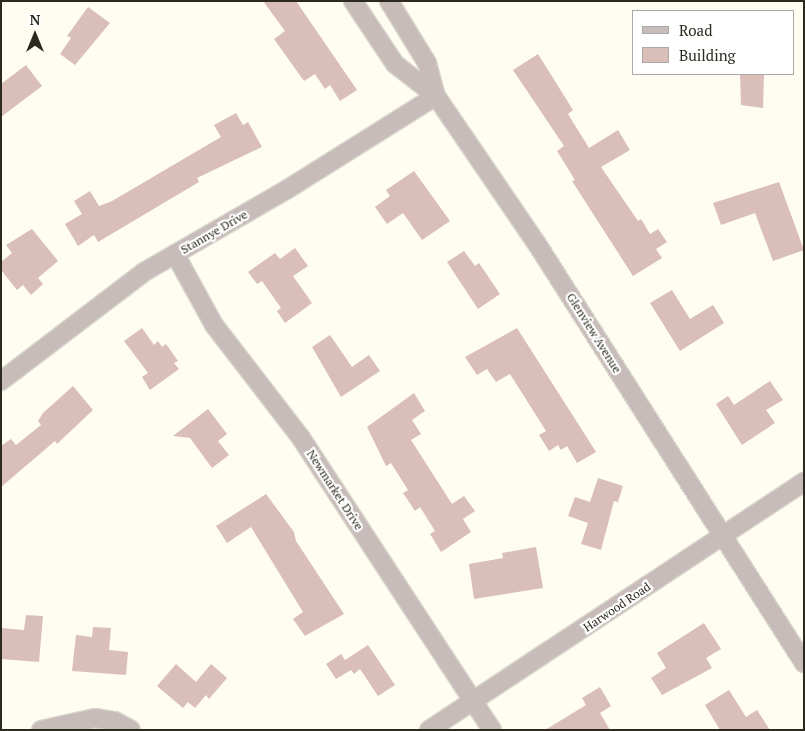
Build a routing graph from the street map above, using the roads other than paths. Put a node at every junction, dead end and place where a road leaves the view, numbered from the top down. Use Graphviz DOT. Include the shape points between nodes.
graph roads {
  1 [pos="353,1"];
  2 [pos="389,1"];
  3 [pos="436,96"];
  4 [pos="175,254"];
  5 [pos="1,381"];
  6 [pos="804,482"];
  7 [pos="722,535"];
  8 [pos="804,664"];
  9 [pos="472,700"];
  10 [pos="41,730"];
  11 [pos="131,730"];
  12 [pos="429,730"];
  13 [pos="492,730"];
  1 -- 3 [label="street" via="395,64"];
  2 -- 3 [label="street, Glenview Avenue" via="427,63"];
  3 -- 4 [label="street, Stannye Drive" via="295,185"];
  3 -- 7 [label="street, Glenview Avenue" via="537,244"];
  4 -- 5 [label="street, Stannye Drive" via="103,300"];
  4 -- 9 [label="street, Newmarket Drive" via="214,325 301,438"];
  6 -- 7 [label="street, Harwood Road"];
  7 -- 8 [label="street, Glenview Avenue"];
  7 -- 9 [label="street, Harwood Road"];
  9 -- 12 [label="street, Harwood Road"];
  9 -- 13 [label="street, Newmarket Drive"];
  10 -- 11 [label="street" via="96,718 115,721"];
}
